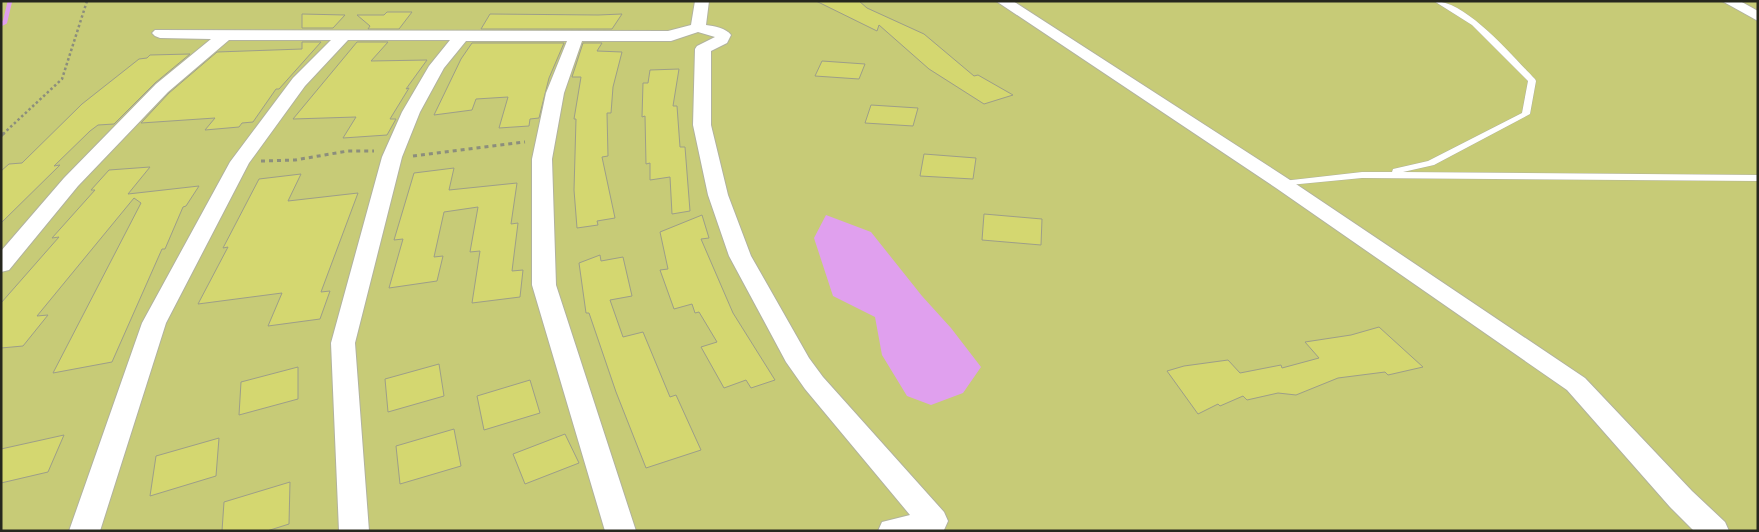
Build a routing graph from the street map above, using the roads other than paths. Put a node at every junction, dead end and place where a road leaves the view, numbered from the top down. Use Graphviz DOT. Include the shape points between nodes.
graph roads {
  1 [pos="702,1"];
  2 [pos="1003,1"];
  3 [pos="1437,1"];
  4 [pos="1729,1"];
  5 [pos="1758,16"];
  6 [pos="160,33"];
  7 [pos="225,35"];
  8 [pos="344,35"];
  9 [pos="462,36"];
  10 [pos="576,36"];
  11 [pos="688,42"];
  12 [pos="1362,176"];
  13 [pos="1758,178"];
  14 [pos="1283,184"];
  15 [pos="1,265"];
  16 [pos="942,526"];
  17 [pos="84,531"];
  18 [pos="354,531"];
  19 [pos="621,531"];
  20 [pos="893,531"];
  21 [pos="1714,531"];
  1 -- 11 [label="street"];
  2 -- 14 [label="street"];
  3 -- 12 [label="lane" via="1475,23 1532,81 1526,114 1431,163"];
  4 -- 5 [label="street"];
  6 -- 7 [label="street"];
  7 -- 8 [label="street"];
  7 -- 15 [label="street" via="162,88 70,182"];
  8 -- 9 [label="street"];
  8 -- 17 [label="street" via="299,82 240,162 154,323"];
  9 -- 10 [label="street"];
  9 -- 18 [label="street" via="437,66 411,112 394,154 343,343"];
  10 -- 11 [label="street"];
  10 -- 19 [label="street" via="555,93 542,159 544,285"];
  11 -- 16 [label="street" via="718,195 740,256 814,383"];
  12 -- 13 [label="lane"];
  12 -- 14 [label="lane"];
  14 -- 21 [label="street" via="1576,384"];
  16 -- 20 [label="street"];
}
